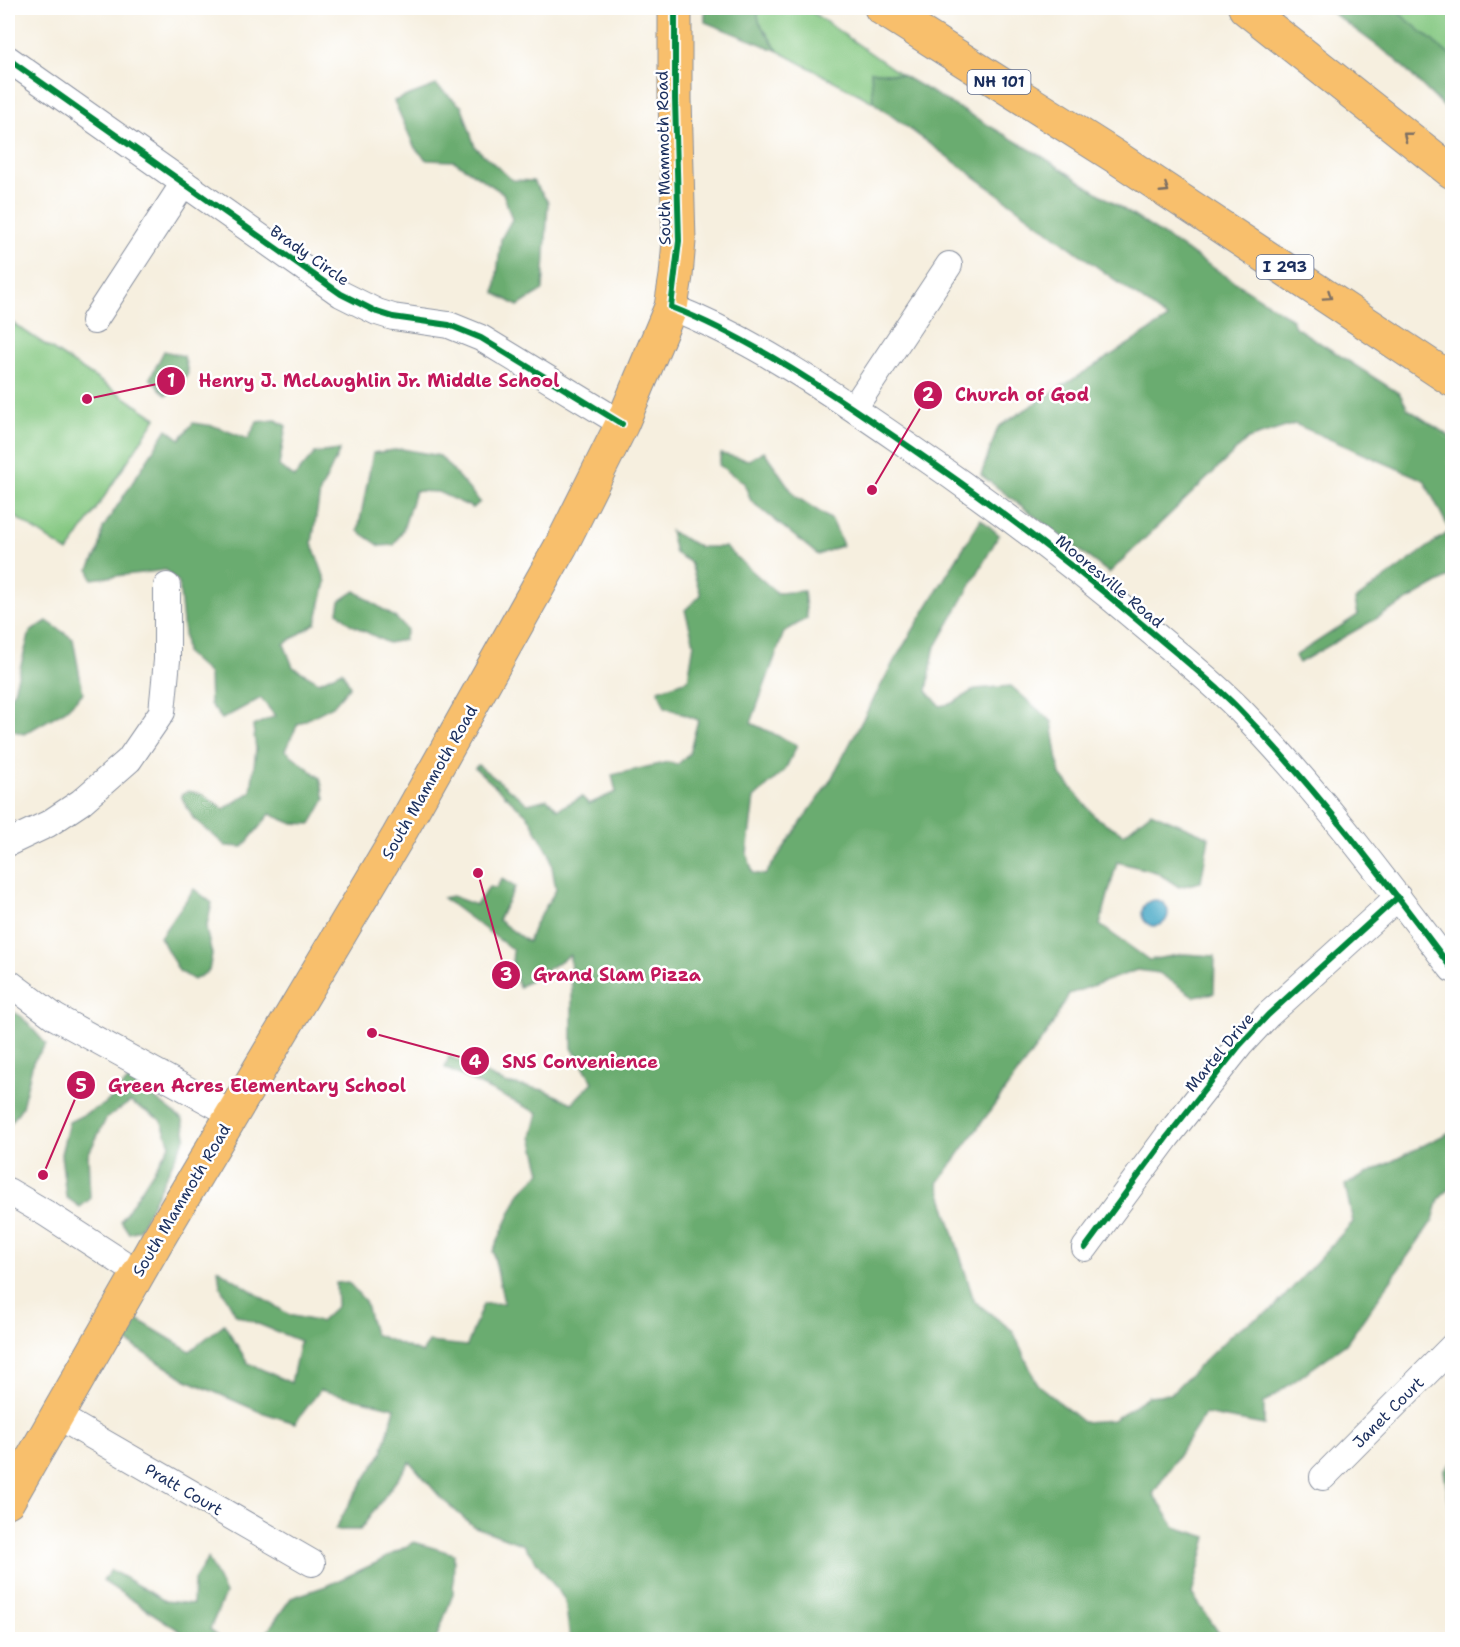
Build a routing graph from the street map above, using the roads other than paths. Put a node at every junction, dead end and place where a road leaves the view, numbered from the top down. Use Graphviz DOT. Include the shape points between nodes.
graph roads {
  1 [pos="675,8"];
  2 [pos="881,8"];
  3 [pos="909,8"];
  4 [pos="1245,8"];
  5 [pos="8,59"];
  6 [pos="1116,157"];
  7 [pos="1452,172"];
  8 [pos="184,183"];
  9 [pos="949,265"];
  10 [pos="671,307"];
  11 [pos="94,321"];
  12 [pos="1452,380"];
  13 [pos="854,408"];
  14 [pos="622,424"];
  15 [pos="167,586"];
  16 [pos="8,843"];
  17 [pos="1398,897"];
  18 [pos="1452,969"];
  19 [pos="8,982"];
  20 [pos="232,1114"];
  21 [pos="8,1191"];
  22 [pos="1085,1248"];
  23 [pos="138,1274"];
  24 [pos="1452,1347"];
  25 [pos="56,1415"];
  26 [pos="1323,1478"];
  27 [pos="8,1501"];
  28 [pos="312,1563"];
  1 -- 10 [label="main road, South Mammoth Road" via="679,242"];
  2 -- 6 [label="main road, NH 101"];
  3 -- 6 [label="main road, I 293"];
  7 -- 4 [label="main road, one-way"];
  5 -- 8 [label="street, Brady Circle"];
  6 -- 12 [label="main road, I 293, one-way"];
  8 -- 11 [label="street"];
  8 -- 14 [label="street, Brady Circle" via="358,304 393,317 465,330"];
  9 -- 13 [label="street"];
  10 -- 13 [label="street, Mooresville Road" via="709,322"];
  10 -- 14 [label="main road, South Mammoth Road"];
  13 -- 17 [label="street, Mooresville Road" via="1039,539 1196,669 1237,707 1319,797"];
  14 -- 20 [label="main road, South Mammoth Road" via="517,628"];
  15 -- 16 [label="street" via="162,712 129,760 81,802 48,824"];
  17 -- 18 [label="street, Mooresville Road"];
  17 -- 22 [label="street, Martel Drive" via="1240,1045"];
  19 -- 20 [label="street" via="55,1017"];
  20 -- 23 [label="main road, South Mammoth Road"];
  21 -- 23 [label="street"];
  23 -- 25 [label="main road, South Mammoth Road"];
  24 -- 26 [label="street, Janet Court"];
  25 -- 27 [label="main road, South Mammoth Road"];
  25 -- 28 [label="street, Pratt Court"];
}
